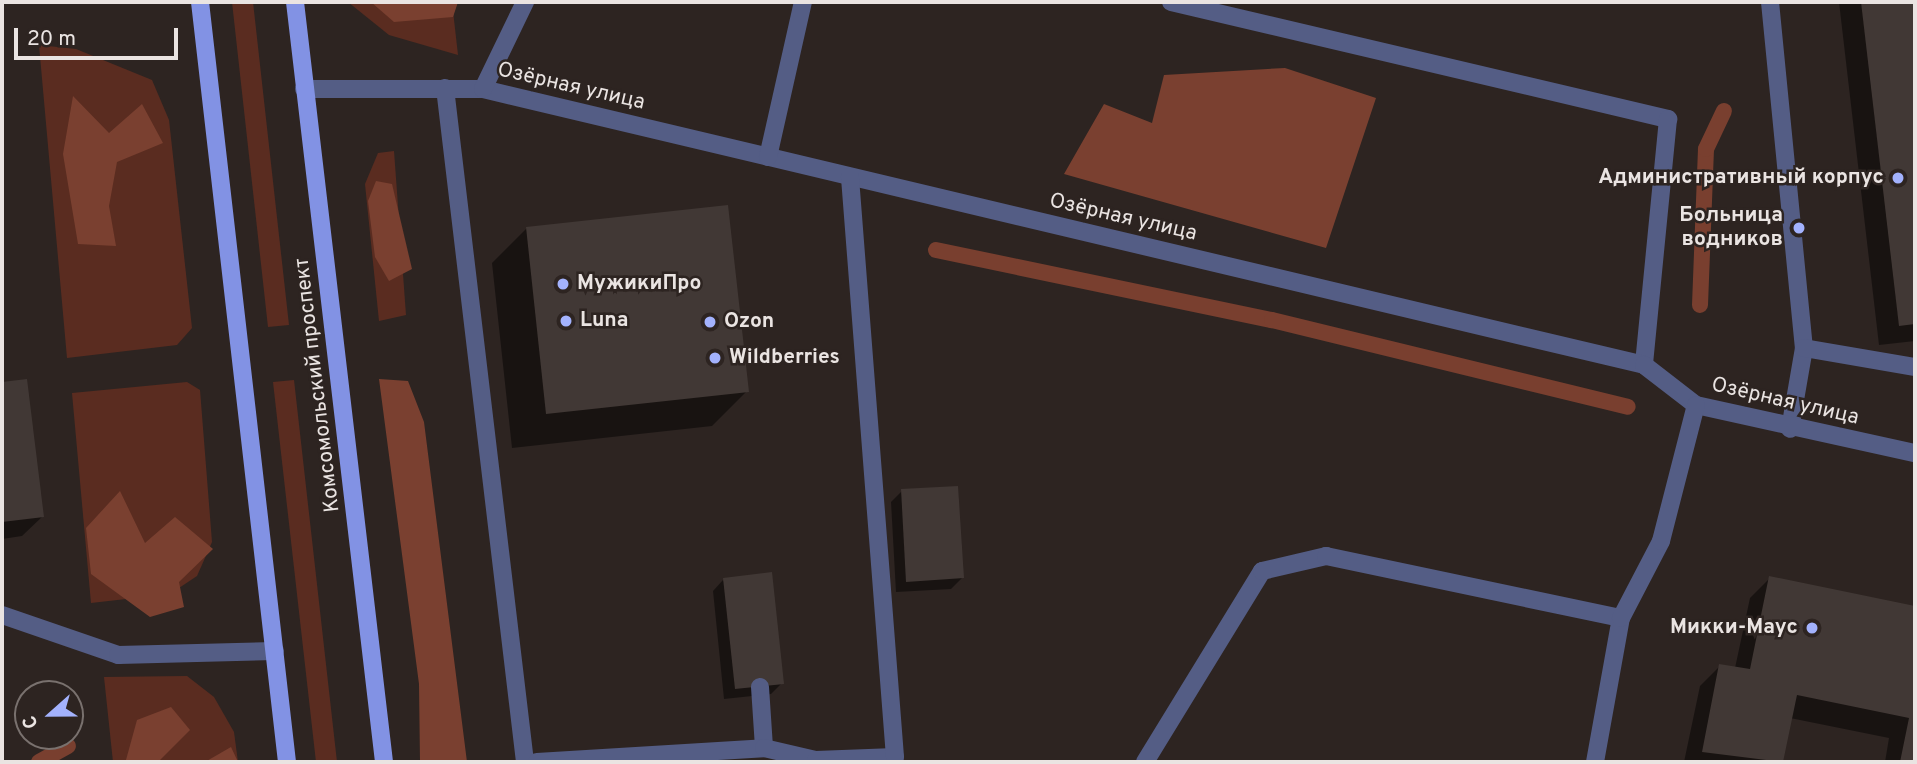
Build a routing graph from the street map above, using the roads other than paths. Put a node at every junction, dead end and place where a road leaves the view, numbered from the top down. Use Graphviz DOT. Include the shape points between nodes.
graph roads {
  1 [pos="200,2"];
  2 [pos="295,2"];
  3 [pos="525,2"];
  4 [pos="803,2"];
  5 [pos="1171,2"];
  6 [pos="1770,2"];
  7 [pos="445,88"];
  8 [pos="304,89"];
  9 [pos="483,89"];
  10 [pos="768,157"];
  11 [pos="850,177"];
  12 [pos="1804,348"];
  13 [pos="1644,365"];
  14 [pos="1915,366"];
  15 [pos="1696,405"];
  16 [pos="1790,429"];
  17 [pos="1915,453"];
  18 [pos="2,615"];
  19 [pos="1621,618"];
  20 [pos="275,651"];
  21 [pos="760,687"];
  22 [pos="764,748"];
  23 [pos="287,762"];
  24 [pos="384,762"];
  25 [pos="525,762"];
  26 [pos="537,762"];
  27 [pos="1145,762"];
  28 [pos="1595,762"];
  1 -- 20 [label="main road"];
  2 -- 8 [label="main road, Комсомольский проспект"];
  3 -- 9 [label="street"];
  4 -- 10 [label="street"];
  5 -- 13 [label="street" via="1668,119"];
  6 -- 12 [label="street"];
  7 -- 8 [label="street, Озёрная улица"];
  7 -- 9 [label="street, Озёрная улица"];
  7 -- 25 [label="street"];
  8 -- 24 [label="main road, Комсомольский проспект"];
  9 -- 10 [label="street, Озёрная улица"];
  10 -- 11 [label="street, Озёрная улица"];
  11 -- 13 [label="street, Озёрная улица"];
  11 -- 22 [label="street" via="895,757 816,760"];
  12 -- 14 [label="street"];
  12 -- 16 [label="street"];
  13 -- 15 [label="street, Озёрная улица"];
  15 -- 16 [label="street, Озёрная улица"];
  15 -- 19 [label="street" via="1661,541"];
  16 -- 17 [label="street, Озёрная улица"];
  18 -- 20 [label="street" via="118,655"];
  19 -- 27 [label="street" via="1326,556 1262,571"];
  19 -- 28 [label="street"];
  20 -- 23 [label="main road"];
  21 -- 22 [label="street"];
  22 -- 26 [label="street"];
}
